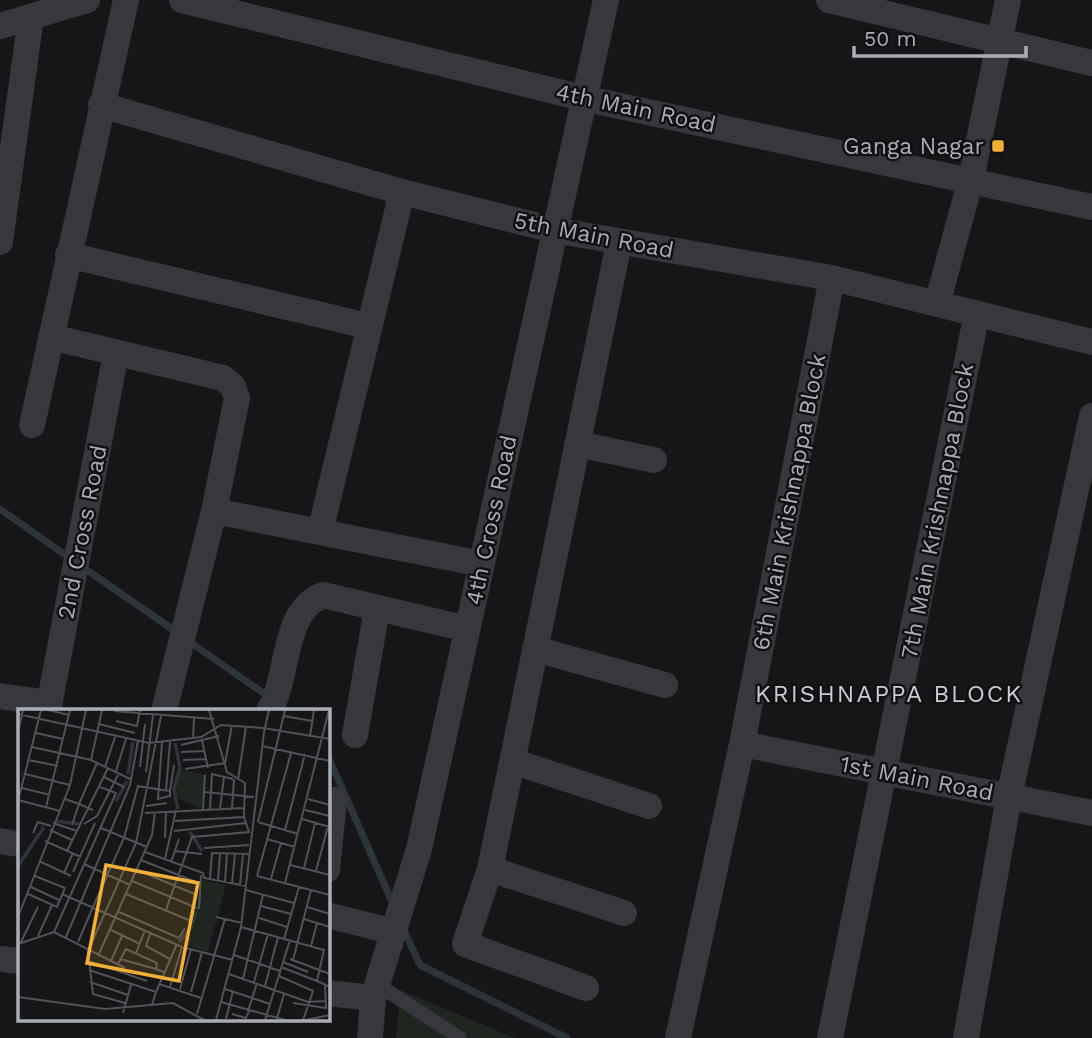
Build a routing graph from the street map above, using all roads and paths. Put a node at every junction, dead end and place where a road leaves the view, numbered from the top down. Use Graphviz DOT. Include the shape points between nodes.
graph roads {
  1 [pos="87,0"];
  2 [pos="126,0"];
  3 [pos="182,0"];
  4 [pos="606,0"];
  5 [pos="829,0"];
  6 [pos="1008,0"];
  7 [pos="31,17"];
  8 [pos="0,26"];
  9 [pos="999,41"];
  10 [pos="1092,63"];
  11 [pos="587,99"];
  12 [pos="101,105"];
  13 [pos="971,179"];
  14 [pos="402,192"];
  15 [pos="1092,207"];
  16 [pos="554,230"];
  17 [pos="0,243"];
  18 [pos="619,243"];
  19 [pos="68,255"];
  20 [pos="832,278"];
  21 [pos="937,304"];
  22 [pos="977,313"];
  23 [pos="368,326"];
  24 [pos="51,337"];
  25 [pos="1092,342"];
  26 [pos="116,353"];
  27 [pos="1092,416"];
  28 [pos="32,425"];
  29 [pos="578,444"];
  30 [pos="654,460"];
  31 [pos="214,510"];
  32 [pos="320,532"];
  33 [pos="482,564"];
  34 [pos="377,609"];
  35 [pos="467,629"];
  36 [pos="535,649"];
  37 [pos="665,685"];
  38 [pos="0,696"];
  39 [pos="49,707"];
  40 [pos="164,709"];
  41 [pos="270,709"];
  42 [pos="355,735"];
  43 [pos="742,744"];
  44 [pos="512,761"];
  45 [pos="884,772"];
  46 [pos="1009,796"];
  47 [pos="334,800"];
  48 [pos="649,806"];
  49 [pos="1092,813"];
  50 [pos="0,841"];
  51 [pos="18,844"];
  52 [pos="329,850"];
  53 [pos="490,869"];
  54 [pos="624,913"];
  55 [pos="329,915"];
  56 [pos="398,922"];
  57 [pos="0,958"];
  58 [pos="18,961"];
  59 [pos="586,988"];
  60 [pos="375,991"];
  61 [pos="329,993"];
  62 [pos="681,1025"];
  63 [pos="370,1038"];
  64 [pos="460,1038"];
  65 [pos="830,1038"];
  66 [pos="966,1038"];
  1 -- 7 [label="street"];
  2 -- 12 [label="street"];
  3 -- 11 [label="street, 4th Main Road"];
  4 -- 11 [label="street, 4th Cross Road"];
  5 -- 9 [label="street"];
  6 -- 9 [label="street"];
  7 -- 8 [label="street"];
  7 -- 17 [label="street"];
  9 -- 10 [label="street"];
  9 -- 13 [label="street"];
  11 -- 13 [label="street, 4th Main Road"];
  11 -- 16 [label="street, 4th Cross Road"];
  12 -- 14 [label="street, 5th Main Road"];
  12 -- 19 [label="street"];
  13 -- 15 [label="street, 4th Main Road"];
  13 -- 21 [label="street"];
  14 -- 16 [label="street, 5th Main Road"];
  14 -- 23 [label="street"];
  16 -- 18 [label="street, 5th Main Road"];
  16 -- 33 [label="street, 4th Cross Road"];
  18 -- 20 [label="street, 5th Main Road"];
  18 -- 29 [label="street"];
  19 -- 23 [label="street"];
  19 -- 24 [label="street"];
  20 -- 21 [label="street, 5th Main Road"];
  20 -- 43 [label="street, 6th Main Krishnappa Block"];
  21 -- 22 [label="street, 5th Main Road"];
  22 -- 25 [label="street, 5th Main Road"];
  22 -- 45 [label="street, 7th Main Krishnappa Block"];
  23 -- 32 [label="street"];
  24 -- 26 [label="street"];
  24 -- 28 [label="street"];
  26 -- 31 [label="street" via="223,378 233,386 237,398"];
  26 -- 39 [label="street, 2nd Cross Road"];
  27 -- 46 [label="street"];
  29 -- 30 [label="street"];
  29 -- 36 [label="street"];
  31 -- 32 [label="street"];
  31 -- 40 [label="street"];
  32 -- 33 [label="street"];
  33 -- 35 [label="street, 4th Cross Road"];
  34 -- 35 [label="street"];
  34 -- 41 [label="street" via="323,595 310,600 299,613"];
  34 -- 42 [label="street"];
  35 -- 56 [label="street, 4th Cross Road" via="419,849"];
  36 -- 37 [label="street"];
  36 -- 44 [label="street"];
  38 -- 39 [label="street"];
  43 -- 45 [label="street, 1st Main Road"];
  43 -- 62 [label="street, 6th Main Krishnappa Block"];
  44 -- 48 [label="street"];
  44 -- 53 [label="street"];
  45 -- 46 [label="street, 1st Main Road"];
  45 -- 65 [label="street, 7th Main Krishnappa Block"];
  46 -- 49 [label="street, 1st Main Road"];
  46 -- 66 [label="street"];
  47 -- 52 [label="street"];
  50 -- 51 [label="street"];
  53 -- 54 [label="street"];
  53 -- 59 [label="street" via="465,944"];
  55 -- 56 [label="street"];
  56 -- 60 [label="street, 4th Cross Road"];
  57 -- 58 [label="street"];
  60 -- 61 [label="street"];
  60 -- 63 [label="street, 4th Cross Road"];
  60 -- 64 [label="lane"];
}
